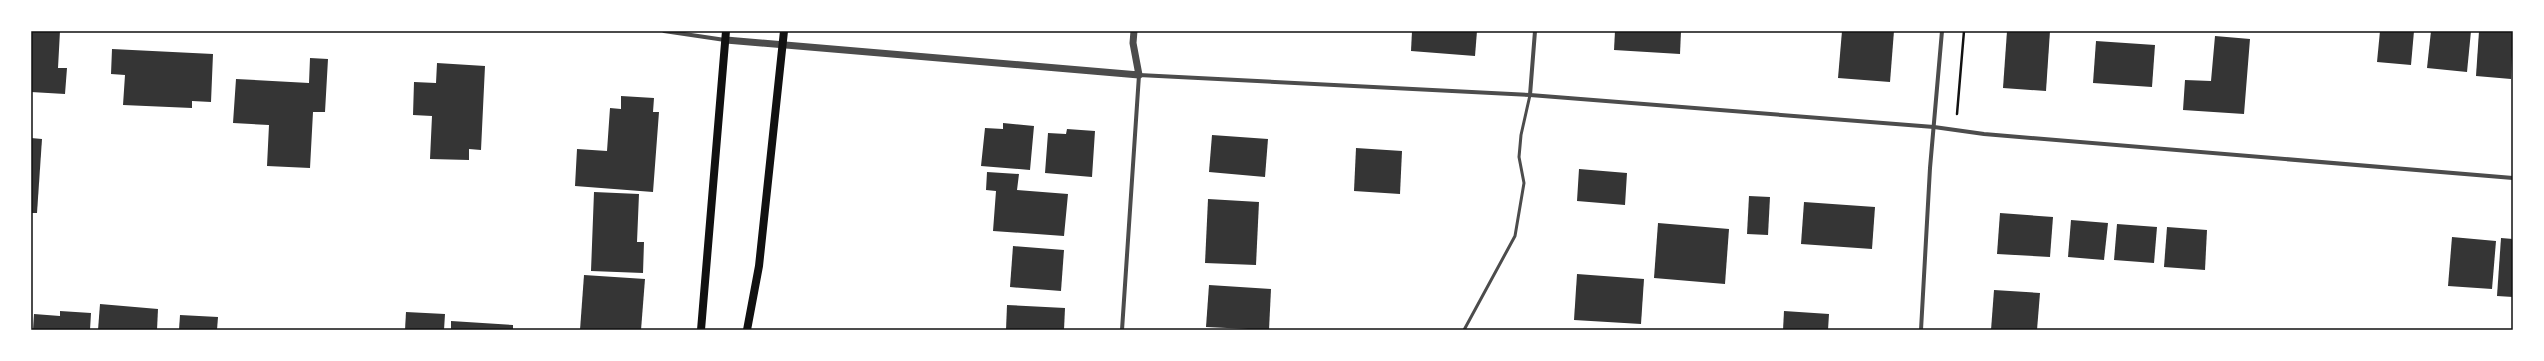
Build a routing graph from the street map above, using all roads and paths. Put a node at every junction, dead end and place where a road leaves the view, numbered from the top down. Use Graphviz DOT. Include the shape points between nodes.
graph roads {
  1 [pos="664,31"];
  2 [pos="726,31"];
  3 [pos="784,31"];
  4 [pos="1134,31"];
  5 [pos="1535,31"];
  6 [pos="1942,31"];
  7 [pos="1964,31"];
  8 [pos="726,40"];
  9 [pos="783,45"];
  10 [pos="1139,75"];
  11 [pos="1530,95"];
  12 [pos="1934,127"];
  13 [pos="1956,130"];
  14 [pos="2513,178"];
  15 [pos="701,330"];
  16 [pos="747,330"];
  17 [pos="1122,330"];
  18 [pos="1464,330"];
  19 [pos="1921,330"];
  1 -- 8 [label="street"];
  2 -- 8 [label="main road"];
  3 -- 9 [label="main road"];
  4 -- 10 [label="street" via="1133,42"];
  5 -- 11 [label="street"];
  6 -- 12 [label="street"];
  7 -- 13 [label="path"];
  8 -- 9 [label="street"];
  8 -- 15 [label="main road"];
  9 -- 10 [label="street"];
  9 -- 16 [label="main road" via="759,266"];
  10 -- 11 [label="street"];
  10 -- 17 [label="street"];
  11 -- 12 [label="street"];
  11 -- 18 [label="lane" via="1521,135 1519,157 1524,183 1515,236"];
  12 -- 13 [label="street"];
  12 -- 19 [label="street"];
  13 -- 14 [label="street"];
}
